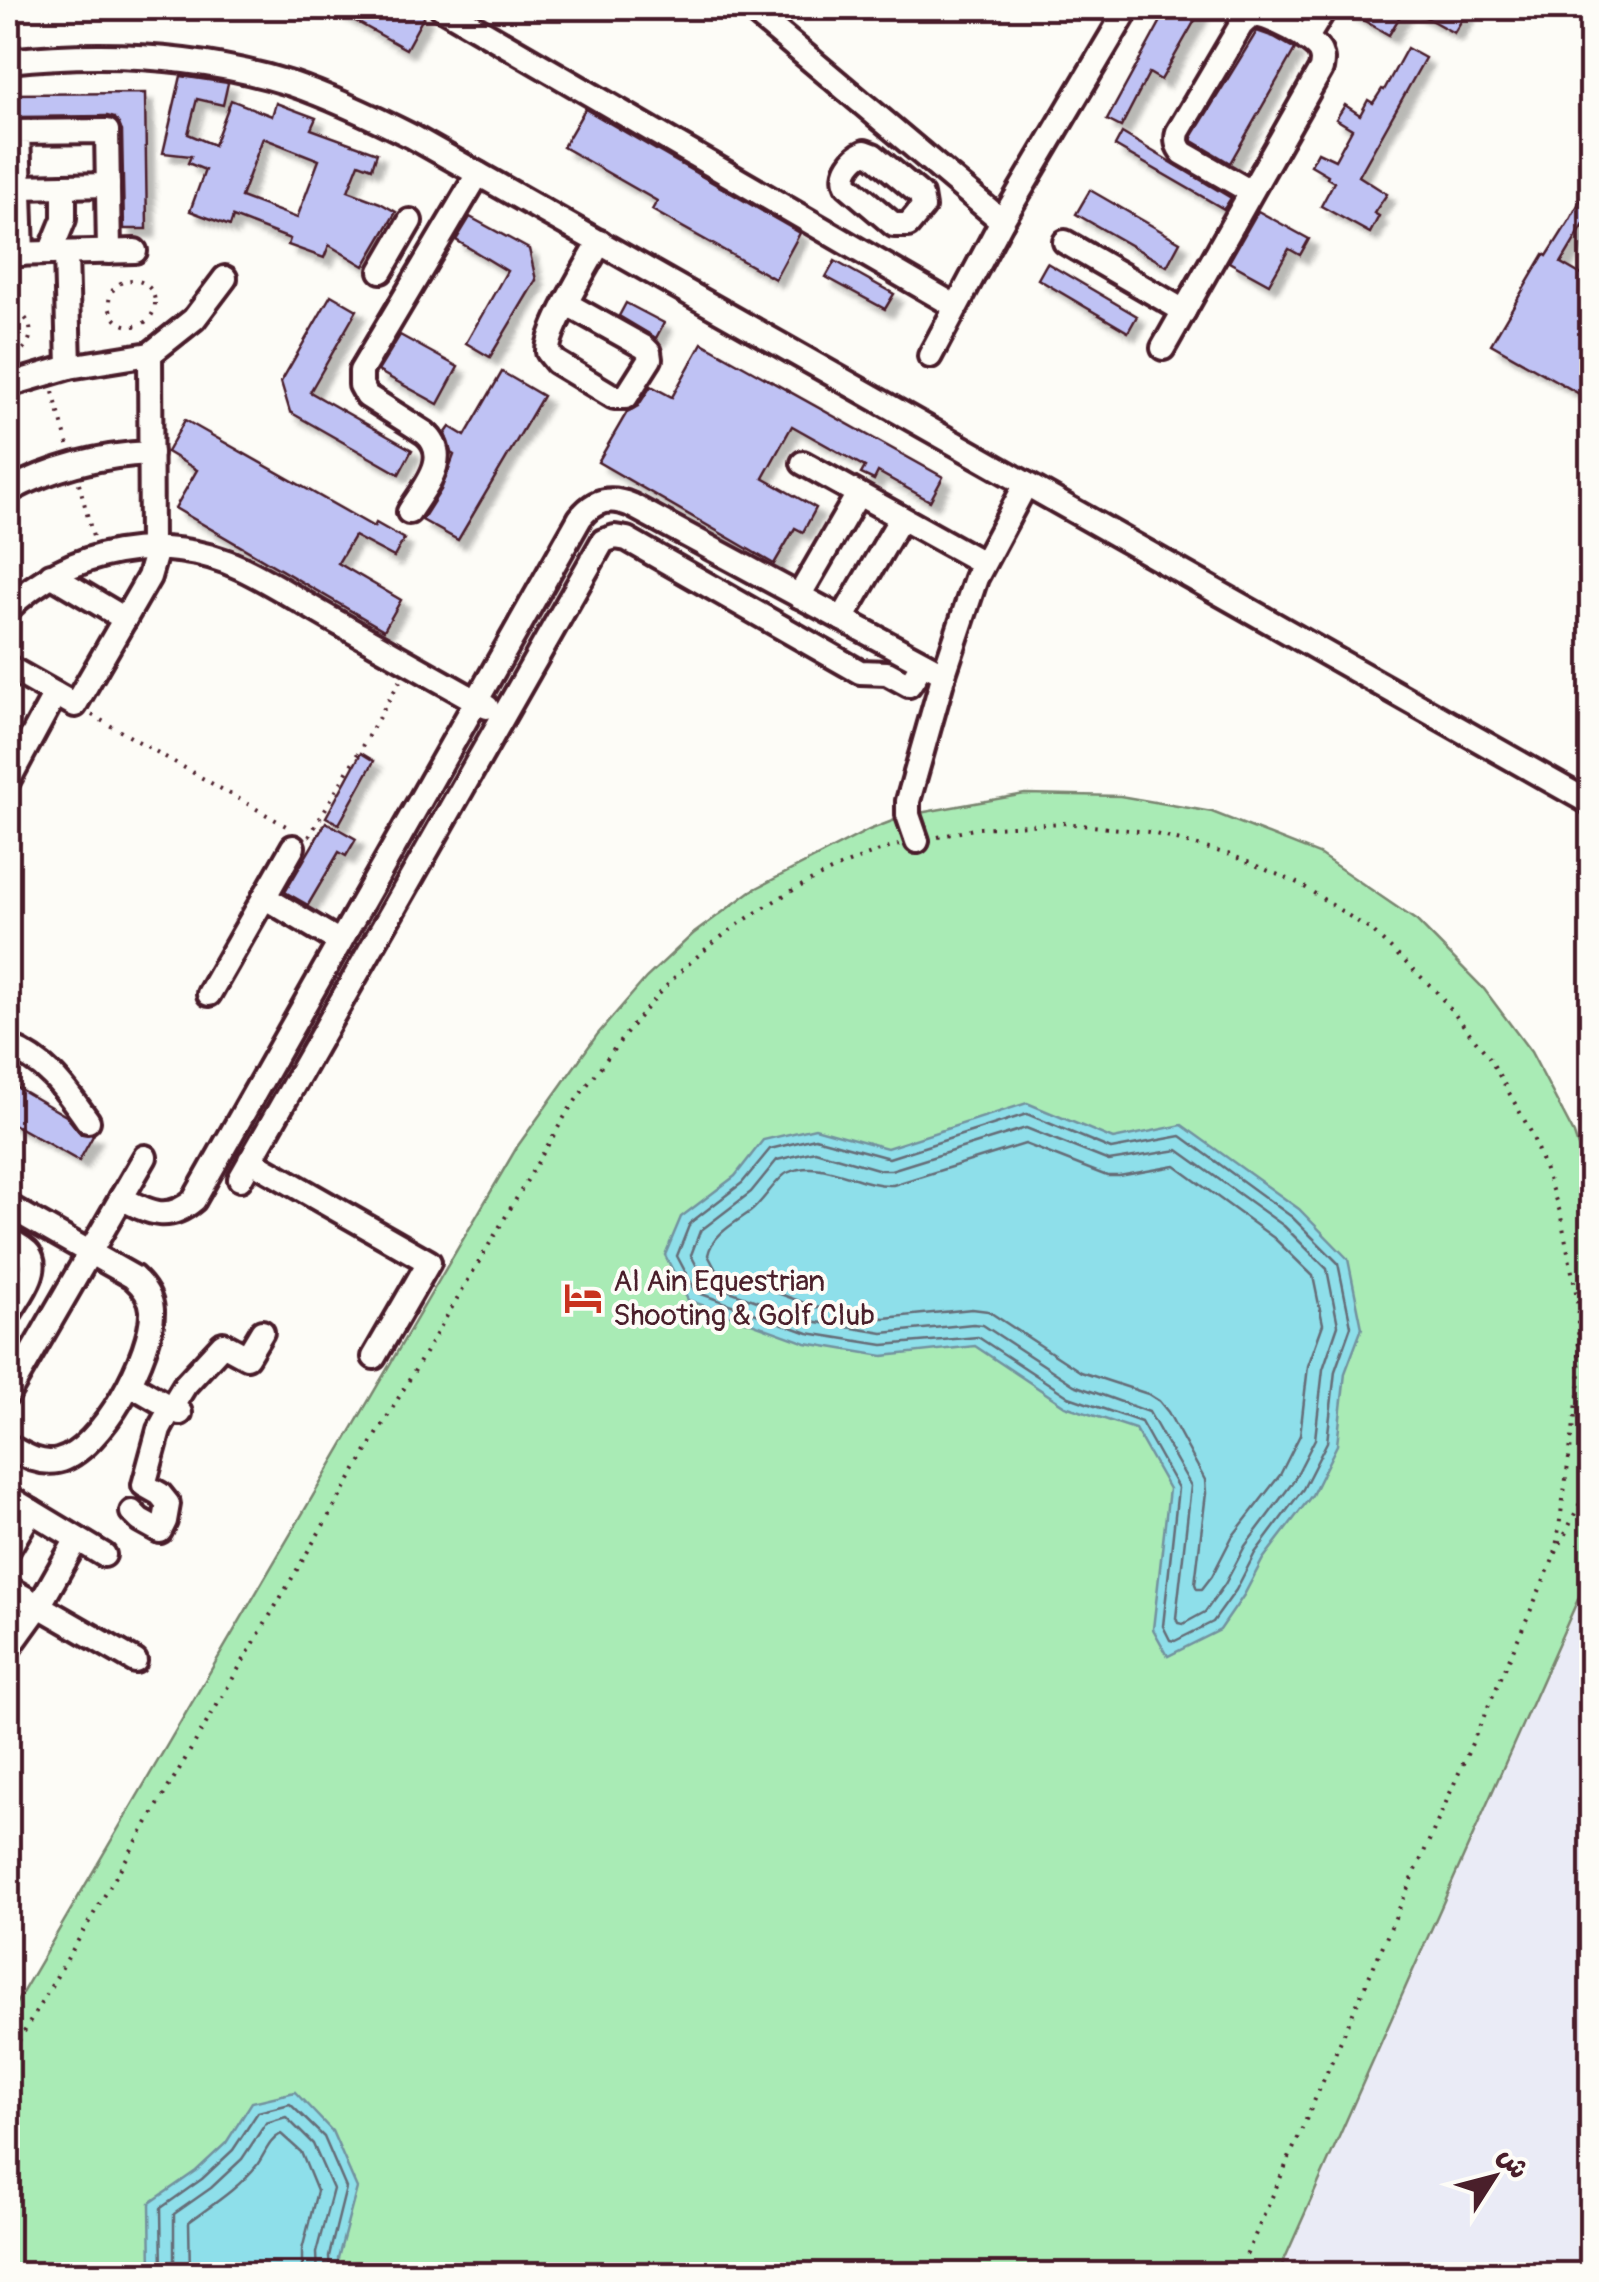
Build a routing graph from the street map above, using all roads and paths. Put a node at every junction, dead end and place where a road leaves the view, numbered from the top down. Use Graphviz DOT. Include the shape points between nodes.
graph roads {
  1 [pos="748,8"];
  2 [pos="1128,8"];
  3 [pos="1325,8"];
  4 [pos="448,9"];
  5 [pos="1306,39"];
  6 [pos="8,61"];
  7 [pos="912,146"];
  8 [pos="892,171"];
  9 [pos="478,174"];
  10 [pos="108,185"];
  11 [pos="64,186"];
  12 [pos="20,187"];
  13 [pos="1251,192"];
  14 [pos="867,202"];
  15 [pos="1002,221"];
  16 [pos="600,242"];
  17 [pos="1065,242"];
  18 [pos="109,252"];
  19 [pos="135,252"];
  20 [pos="66,253"];
  21 [pos="15,254"];
  22 [pos="428,260"];
  23 [pos="382,270"];
  24 [pos="224,278"];
  25 [pos="567,304"];
  26 [pos="956,306"];
  27 [pos="8,307"];
  28 [pos="1184,311"];
  29 [pos="146,321"];
  30 [pos="1164,348"];
  31 [pos="150,354"];
  32 [pos="930,356"];
  33 [pos="8,358"];
  34 [pos="69,367"];
  35 [pos="8,385"];
  36 [pos="151,453"];
  37 [pos="803,463"];
  38 [pos="1026,484"];
  39 [pos="8,491"];
  40 [pos="858,494"];
  41 [pos="409,512"];
  42 [pos="901,518"];
  43 [pos="154,549"];
  44 [pos="983,563"];
  45 [pos="51,576"];
  46 [pos="800,596"];
  47 [pos="8,609"];
  48 [pos="125,619"];
  49 [pos="842,619"];
  50 [pos="923,662"];
  51 [pos="410,664"];
  52 [pos="8,667"];
  53 [pos="944,674"];
  54 [pos="65,700"];
  55 [pos="476,702"];
  56 [pos="502,716"];
  57 [pos="8,781"];
  58 [pos="1592,804"];
  59 [pos="917,841"];
  60 [pos="293,846"];
  61 [pos="264,897"];
  62 [pos="340,942"];
  63 [pos="208,994"];
  64 [pos="8,1046"];
  65 [pos="88,1121"];
  66 [pos="145,1158"];
  67 [pos="121,1198"];
  68 [pos="8,1206"];
  69 [pos="8,1240"];
  70 [pos="89,1252"];
  71 [pos="8,1316"];
  72 [pos="262,1332"];
  73 [pos="374,1357"];
  74 [pos="130,1384"];
  75 [pos="8,1394"];
  76 [pos="171,1408"];
  77 [pos="8,1446"];
  78 [pos="1592,1478"];
  79 [pos="8,1497"];
  80 [pos="31,1511"];
  81 [pos="132,1512"];
  82 [pos="78,1539"];
  83 [pos="8,1550"];
  84 [pos="104,1554"];
  85 [pos="1555,1555"];
  86 [pos="8,1588"];
  87 [pos="40,1606"];
  88 [pos="8,1649"];
  89 [pos="135,1661"];
  90 [pos="8,2059"];
  91 [pos="1238,2274"];
  1 -- 7 [label="street"];
  2 -- 15 [label="street"];
  3 -- 5 [label="street"];
  4 -- 26 [label="street"];
  5 -- 13 [label="street" via="1320,51 1320,69"];
  5 -- 13 [label="street" via="1266,17 1247,20 1178,132 1183,152"];
  6 -- 9 [label="street" via="122,56 248,72 358,110"];
  7 -- 8 [label="street"];
  7 -- 15 [label="street"];
  8 -- 14 [label="street"];
  8 -- 14 [label="street" via="865,152 846,170 847,185"];
  8 -- 14 [label="street" via="921,194 924,204 910,224 899,227"];
  9 -- 16 [label="street"];
  9 -- 22 [label="street"];
  10 -- 11 [label="street"];
  10 -- 12 [label="street" via="107,132 18,132"];
  10 -- 18 [label="street"];
  11 -- 12 [label="street"];
  11 -- 20 [label="street"];
  12 -- 21 [label="street"];
  13 -- 28 [label="street"];
  15 -- 26 [label="street"];
  16 -- 25 [label="street"];
  16 -- 38 [label="street"];
  17 -- 28 [label="street"];
  18 -- 19 [label="street"];
  18 -- 20 [label="street"];
  20 -- 21 [label="street"];
  20 -- 34 [label="street"];
  22 -- 23 [label="street" via="404,231"];
  22 -- 41 [label="street" via="360,378 371,400 435,444 436,468"];
  24 -- 31 [label="street" via="194,319"];
  25 -- 25 [label="street" via="548,341 551,357 614,397 626,396 649,352"];
  26 -- 32 [label="street"];
  27 -- 33 [label="path" via="26,317 30,333 24,349"];
  28 -- 30 [label="street"];
  29 -- 29 [label="path" via="153,293 142,282 120,282 110,294 112,316 124,325"];
  31 -- 34 [label="street"];
  31 -- 36 [label="street"];
  34 -- 35 [label="street"];
  36 -- 39 [label="street" via="73,464"];
  36 -- 43 [label="street"];
  37 -- 40 [label="street"];
  38 -- 44 [label="street"];
  38 -- 58 [label="street"];
  40 -- 42 [label="street"];
  40 -- 46 [label="street"];
  42 -- 44 [label="street"];
  42 -- 49 [label="street"];
  43 -- 45 [label="street" via="99,556"];
  43 -- 48 [label="street" via="149,577"];
  43 -- 51 [label="street" via="241,568"];
  44 -- 53 [label="street"];
  45 -- 47 [label="street"];
  45 -- 48 [label="street"];
  46 -- 49 [label="street"];
  46 -- 55 [label="street" via="620,500 597,502 580,518"];
  48 -- 54 [label="street"];
  49 -- 50 [label="street"];
  50 -- 53 [label="street"];
  50 -- 56 [label="street" via="909,685 887,673 860,672 615,537 599,546"];
  51 -- 54 [label="path" via="308,838"];
  51 -- 55 [label="street"];
  52 -- 54 [label="street"];
  53 -- 59 [label="street" via="908,801"];
  54 -- 57 [label="street"];
  55 -- 56 [label="street"];
  55 -- 62 [label="street"];
  56 -- 73 [label="street" via="245,1169 429,1262"];
  59 -- 85 [label="path" via="978,828 1063,823 1148,832 1231,854 1300,884 1372,932 1435,990 1489,1057 1530,1132 1560,1212 1577,1296 1580,1382"];
  59 -- 90 [label="path" via="814,878 741,922 676,976 609,1055 568,1111"];
  60 -- 61 [label="street"];
  61 -- 62 [label="street"];
  61 -- 63 [label="street"];
  62 -- 67 [label="street" via="194,1200 177,1212 156,1214"];
  64 -- 65 [label="street" via="54,1075"];
  66 -- 67 [label="street"];
  67 -- 70 [label="street"];
  68 -- 70 [label="street"];
  69 -- 71 [label="street" via="27,1251 33,1264"];
  70 -- 74 [label="street" via="133,1277 149,1298 148,1337"];
  70 -- 75 [label="street"];
  72 -- 76 [label="street" via="247,1357 223,1344"];
  74 -- 76 [label="street"];
  74 -- 77 [label="street" via="96,1432 68,1457 42,1462"];
  76 -- 81 [label="street" via="144,1485 168,1504 160,1531"];
  78 -- 85 [label="path"];
  79 -- 80 [label="street"];
  80 -- 82 [label="street"];
  80 -- 83 [label="street"];
  82 -- 84 [label="street"];
  82 -- 87 [label="street"];
  85 -- 91 [label="path"];
  86 -- 87 [label="street"];
  87 -- 88 [label="street"];
  87 -- 89 [label="street"];
}
